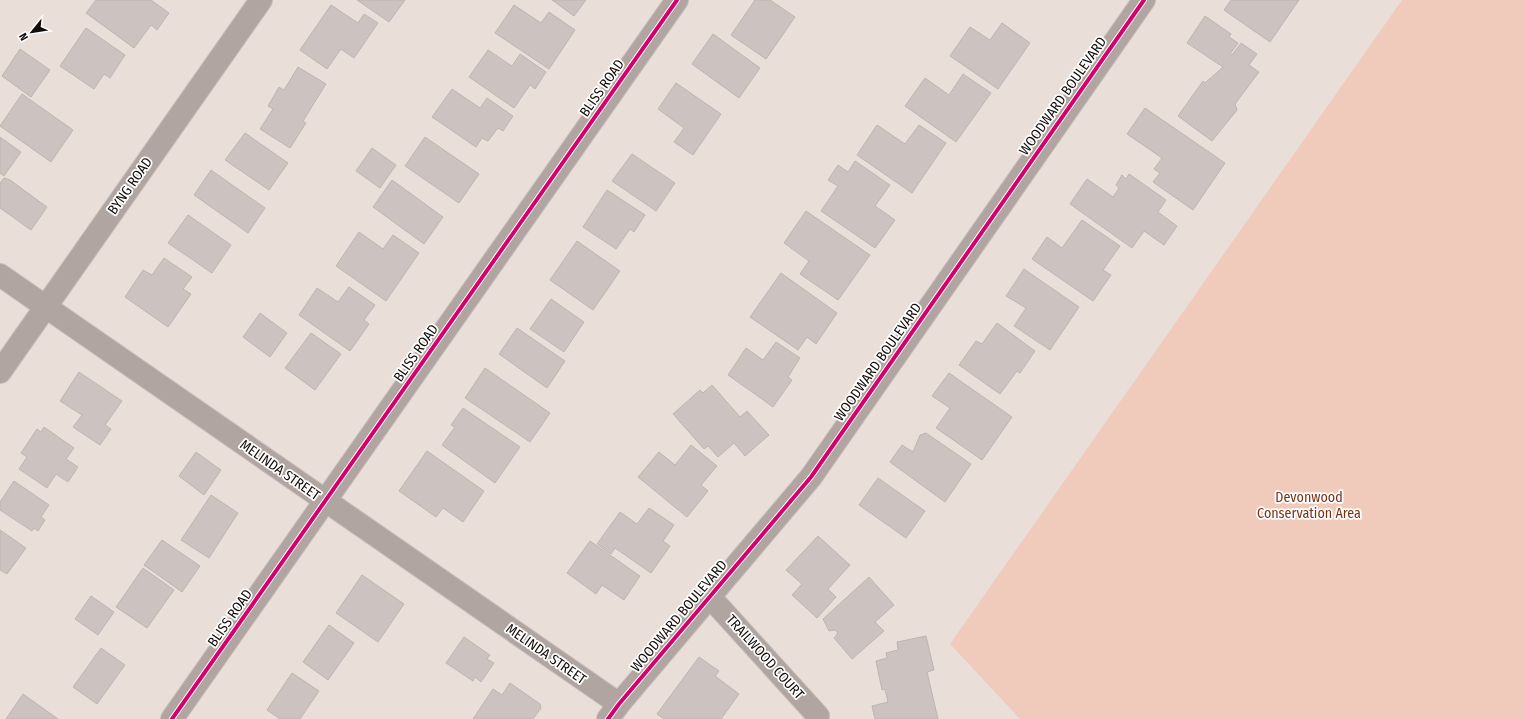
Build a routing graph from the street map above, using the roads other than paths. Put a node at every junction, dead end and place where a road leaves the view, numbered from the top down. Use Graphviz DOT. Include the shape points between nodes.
graph roads {
  1 [pos="261,0"];
  2 [pos="677,0"];
  3 [pos="1144,0"];
  4 [pos="0,275"];
  5 [pos="46,307"];
  6 [pos="0,372"];
  7 [pos="325,501"];
  8 [pos="710,597"];
  9 [pos="614,712"];
  10 [pos="172,719"];
  11 [pos="818,719"];
  1 -- 5 [label="street, BYNG ROAD"];
  2 -- 7 [label="street, BLISS ROAD"];
  3 -- 8 [label="street, WOODWARD BOULEVARD" via="811,477"];
  4 -- 5 [label="street, MELINDA STREET"];
  5 -- 6 [label="street, BYNG ROAD"];
  5 -- 7 [label="street, MELINDA STREET"];
  7 -- 9 [label="street, MELINDA STREET"];
  7 -- 10 [label="street, BLISS ROAD"];
  8 -- 9 [label="street, WOODWARD BOULEVARD"];
  8 -- 11 [label="street, TRAILWOOD COURT"];
}
